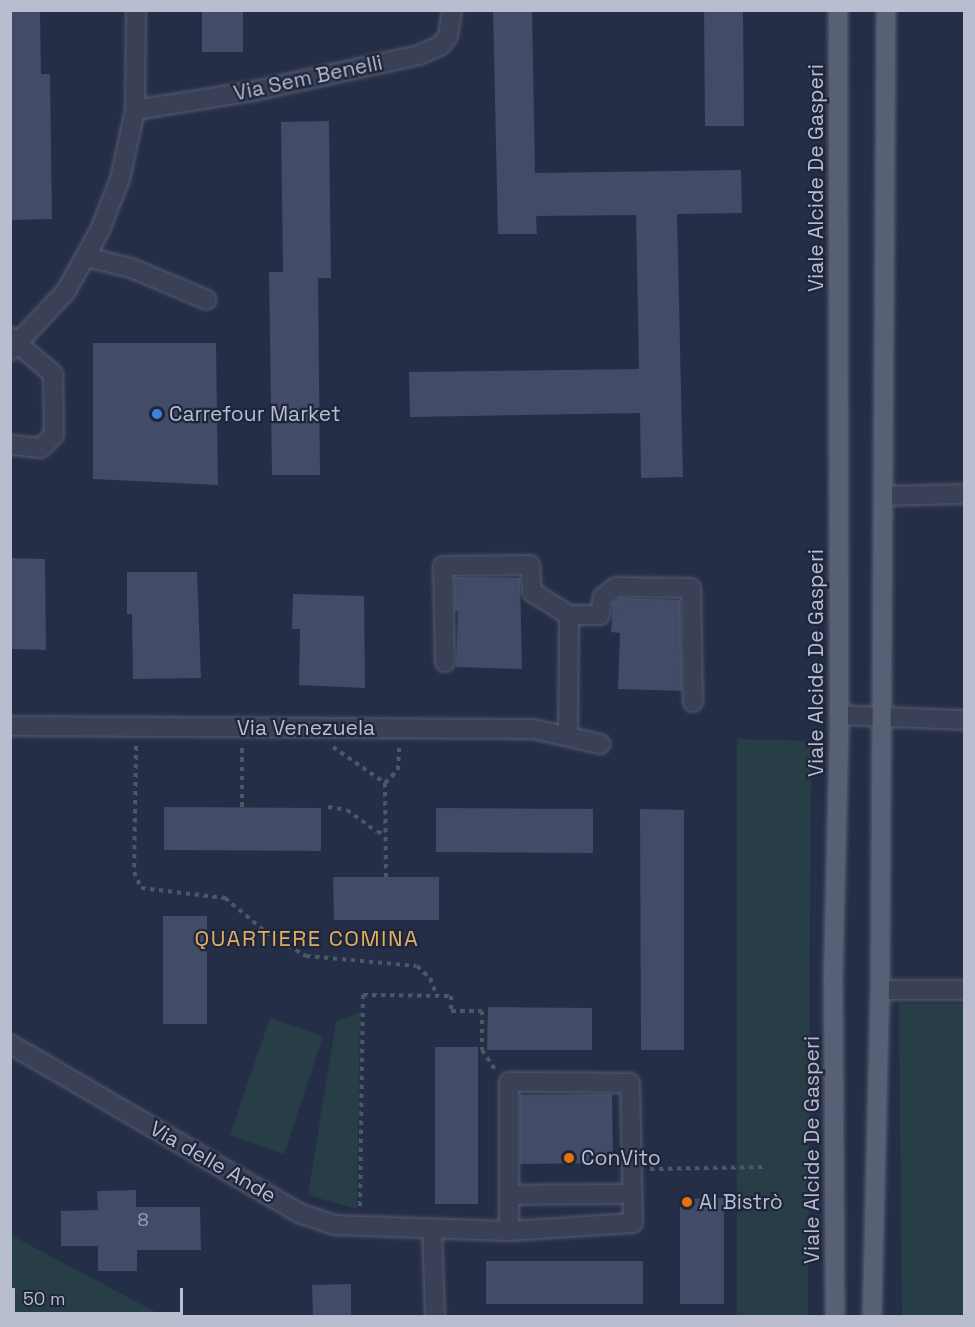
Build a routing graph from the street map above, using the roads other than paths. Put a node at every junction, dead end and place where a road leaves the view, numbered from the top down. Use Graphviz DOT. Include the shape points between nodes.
graph roads {
  1 [pos="136,10"];
  2 [pos="452,10"];
  3 [pos="838,10"];
  4 [pos="886,10"];
  5 [pos="135,110"];
  6 [pos="86,257"];
  7 [pos="207,300"];
  8 [pos="13,345"];
  9 [pos="10,445"];
  10 [pos="964,494"];
  11 [pos="883,496"];
  12 [pos="569,615"];
  13 [pos="446,662"];
  14 [pos="693,702"];
  15 [pos="839,715"];
  16 [pos="882,716"];
  17 [pos="964,720"];
  18 [pos="10,726"];
  19 [pos="568,735"];
  20 [pos="600,744"];
  21 [pos="880,990"];
  22 [pos="964,990"];
  23 [pos="10,1044"];
  24 [pos="632,1194"];
  25 [pos="509,1195"];
  26 [pos="432,1228"];
  27 [pos="509,1231"];
  28 [pos="435,1317"];
  29 [pos="835,1317"];
  30 [pos="872,1317"];
  1 -- 5 [label="street"];
  2 -- 5 [label="street, Via Sem Benelli" via="448,36 441,45 419,55 254,91"];
  3 -- 15 [label="main road, Viale Alcide De Gasperi"];
  4 -- 11 [label="main road"];
  5 -- 6 [label="street" via="120,178"];
  6 -- 7 [label="street" via="131,268"];
  6 -- 8 [label="street" via="66,291"];
  8 -- 9 [label="street" via="53,374 54,435 41,448"];
  10 -- 11 [label="street"];
  11 -- 16 [label="main road"];
  12 -- 13 [label="street" via="532,592 530,565 443,566"];
  12 -- 14 [label="street" via="600,615 603,597 616,587 691,588"];
  12 -- 19 [label="street"];
  15 -- 16 [label="street"];
  15 -- 29 [label="main road, Viale Alcide De Gasperi" via="833,982"];
  16 -- 17 [label="street"];
  16 -- 21 [label="main road"];
  18 -- 19 [label="street, Via Venezuela" via="533,729"];
  19 -- 20 [label="street, Via Venezuela"];
  21 -- 22 [label="street"];
  21 -- 30 [label="main road"];
  23 -- 26 [label="street, Via delle Ande" via="299,1213 334,1225"];
  24 -- 25 [label="street"];
  24 -- 25 [label="street, Via delle Ande" via="630,1083 509,1082"];
  24 -- 27 [label="street, Via delle Ande" via="633,1223"];
  25 -- 27 [label="street, Via delle Ande"];
  26 -- 27 [label="street, Via delle Ande"];
  26 -- 28 [label="street"];
}
